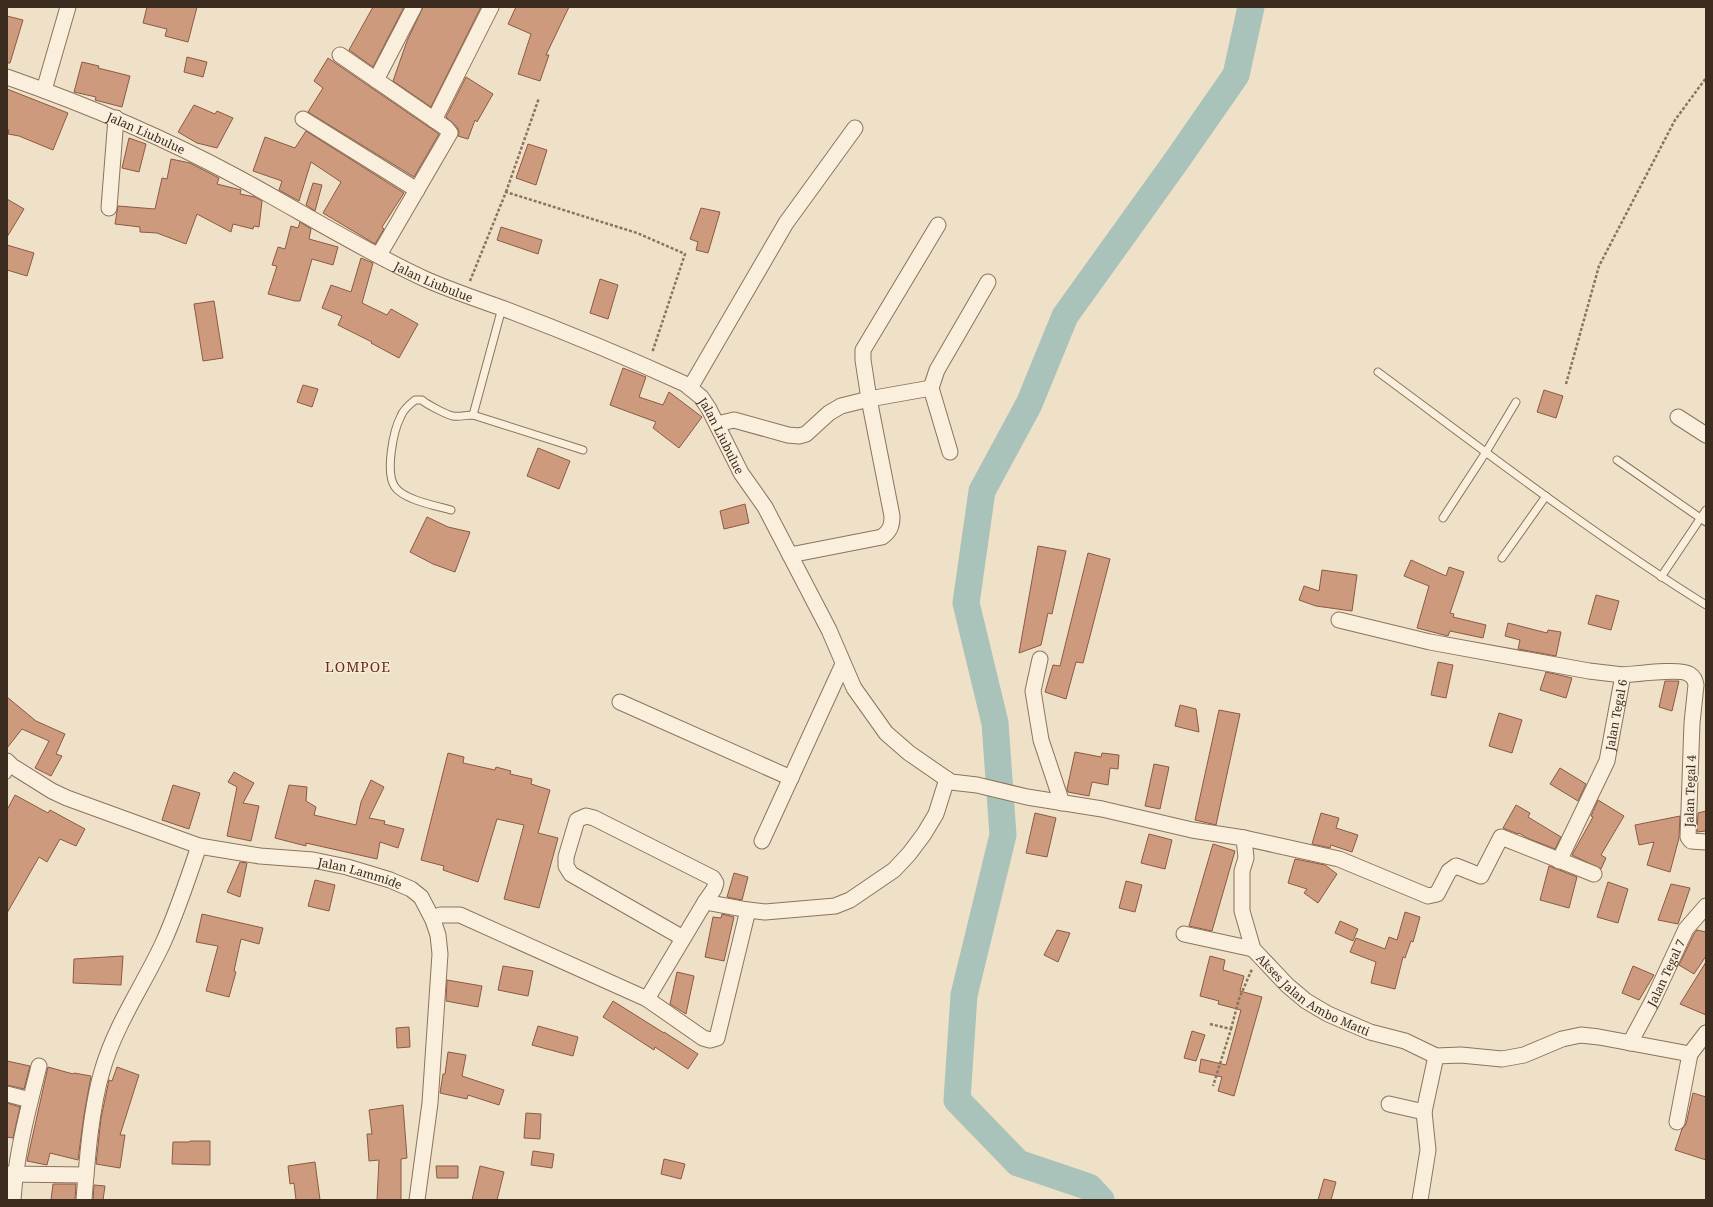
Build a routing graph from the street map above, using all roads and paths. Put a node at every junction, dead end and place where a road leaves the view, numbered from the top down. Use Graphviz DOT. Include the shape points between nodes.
graph roads {
  1 [pos="68,7"];
  2 [pos="414,7"];
  3 [pos="491,7"];
  4 [pos="340,54"];
  5 [pos="7,77"];
  6 [pos="1706,78"];
  7 [pos="376,80"];
  8 [pos="44,90"];
  9 [pos="539,98"];
  10 [pos="116,118"];
  11 [pos="303,119"];
  12 [pos="434,120"];
  13 [pos="855,128"];
  14 [pos="417,190"];
  15 [pos="506,192"];
  16 [pos="109,208"];
  17 [pos="938,225"];
  18 [pos="379,255"];
  19 [pos="988,282"];
  20 [pos="464,294"];
  21 [pos="502,308"];
  22 [pos="648,367"];
  23 [pos="1378,372"];
  24 [pos="1566,384"];
  25 [pos="690,388"];
  26 [pos="931,388"];
  27 [pos="869,399"];
  28 [pos="1516,402"];
  29 [pos="473,415"];
  30 [pos="1678,417"];
  31 [pos="717,424"];
  32 [pos="1706,435"];
  33 [pos="583,450"];
  34 [pos="950,452"];
  35 [pos="1486,452"];
  36 [pos="1617,460"];
  37 [pos="1546,496"];
  38 [pos="451,510"];
  39 [pos="1706,510"];
  40 [pos="1443,518"];
  41 [pos="1703,520"];
  42 [pos="790,555"];
  43 [pos="1502,558"];
  44 [pos="1661,577"];
  45 [pos="1706,605"];
  46 [pos="1339,620"];
  47 [pos="1040,659"];
  48 [pos="843,664"];
  49 [pos="1623,675"];
  50 [pos="620,702"];
  51 [pos="1699,724"];
  52 [pos="9,767"];
  53 [pos="791,778"];
  54 [pos="947,778"];
  55 [pos="1062,803"];
  56 [pos="1244,838"];
  57 [pos="762,841"];
  58 [pos="1706,842"];
  59 [pos="199,846"];
  60 [pos="1559,862"];
  61 [pos="1594,874"];
  62 [pos="705,902"];
  63 [pos="1706,906"];
  64 [pos="748,910"];
  65 [pos="434,920"];
  66 [pos="1184,934"];
  67 [pos="683,938"];
  68 [pos="1255,952"];
  69 [pos="647,999"];
  70 [pos="1210,1024"];
  71 [pos="1231,1029"];
  72 [pos="1706,1033"];
  73 [pos="1630,1043"];
  74 [pos="1697,1051"];
  75 [pos="1436,1056"];
  76 [pos="39,1066"];
  77 [pos="1213,1086"];
  78 [pos="7,1094"];
  79 [pos="30,1100"];
  80 [pos="1389,1104"];
  81 [pos="1424,1112"];
  82 [pos="1677,1122"];
  83 [pos="11,1175"];
  84 [pos="86,1175"];
  85 [pos="13,1200"];
  86 [pos="84,1200"];
  87 [pos="417,1200"];
  88 [pos="1420,1200"];
  1 -- 8 [label="street"];
  2 -- 7 [label="street"];
  3 -- 12 [label="street"];
  4 -- 7 [label="street"];
  5 -- 8 [label="street, Jalan Liubulue"];
  6 -- 24 [label="path" via="1674,120 1599,266"];
  7 -- 12 [label="street"];
  8 -- 10 [label="street, Jalan Liubulue"];
  9 -- 15 [label="path"];
  10 -- 16 [label="street"];
  10 -- 18 [label="street, Jalan Liubulue" via="187,151"];
  11 -- 14 [label="street"];
  12 -- 14 [label="street" via="450,133"];
  13 -- 25 [label="street" via="786,223"];
  14 -- 18 [label="street"];
  15 -- 20 [label="path"];
  15 -- 22 [label="path" via="637,233 685,254"];
  17 -- 27 [label="street" via="863,350"];
  18 -- 20 [label="street, Jalan Liubulue" via="426,279"];
  19 -- 26 [label="street" via="937,370"];
  20 -- 21 [label="street, Jalan Liubulue"];
  21 -- 22 [label="street, Jalan Liubulue"];
  21 -- 29 [label="lane"];
  22 -- 25 [label="street, Jalan Liubulue"];
  23 -- 35 [label="lane"];
  25 -- 31 [label="street, Jalan Liubulue" via="705,403"];
  26 -- 27 [label="street"];
  26 -- 34 [label="street"];
  27 -- 31 [label="street" via="841,406 806,434 799,436 734,420"];
  27 -- 42 [label="street" via="892,525 882,538"];
  28 -- 35 [label="lane"];
  29 -- 33 [label="lane"];
  29 -- 38 [label="lane" via="448,415 422,400 415,400 401,414 394,440 390,458 390,474 394,487 412,499"];
  30 -- 32 [label="street"];
  31 -- 42 [label="street, Jalan Liubulue" via="742,473 765,507"];
  35 -- 37 [label="lane"];
  35 -- 40 [label="lane"];
  36 -- 41 [label="lane"];
  37 -- 43 [label="lane"];
  37 -- 44 [label="lane"];
  39 -- 41 [label="lane"];
  41 -- 44 [label="lane"];
  42 -- 48 [label="street, Jalan Liubulue" via="829,630"];
  44 -- 45 [label="lane"];
  46 -- 49 [label="street" via="1430,642"];
  47 -- 55 [label="street" via="1033,691 1041,740"];
  48 -- 53 [label="street"];
  48 -- 54 [label="street, Jalan Liubulue" via="854,688 886,733 909,753"];
  49 -- 51 [label="street, Jalan Tegal 6" via="1679,672 1690,675 1696,685"];
  49 -- 60 [label="street, Jalan Tegal 6" via="1607,761"];
  50 -- 53 [label="street"];
  51 -- 58 [label="street, Jalan Tegal 4" via="1688,837 1691,841"];
  52 -- 59 [label="street, Jalan Lammide" via="67,798"];
  53 -- 57 [label="street"];
  54 -- 55 [label="street, Jalan Liubulue" via="951,782"];
  54 -- 64 [label="street" via="936,814 910,854 894,870 850,900 835,906 765,912"];
  55 -- 56 [label="street"];
  56 -- 60 [label="street" via="1339,859 1428,896 1436,894 1449,871 1456,866 1481,876 1501,838 1543,853"];
  56 -- 68 [label="street, Akses Jalan Ambo Matti" via="1246,858 1242,871 1242,911"];
  59 -- 65 [label="street, Jalan Lammide" via="260,856 313,860 383,878 411,889 421,897"];
  59 -- 84 [label="street" via="163,942 110,1048 95,1102"];
  60 -- 61 [label="street"];
  62 -- 64 [label="street"];
  62 -- 67 [label="street"];
  62 -- 67 [label="street" via="714,889 716,883 713,878 594,818 586,816 577,820 566,857 566,866 571,874"];
  63 -- 73 [label="street, Jalan Tegal 7" via="1686,929"];
  64 -- 69 [label="street" via="717,1038 703,1038"];
  65 -- 69 [label="street" via="440,915 460,915"];
  65 -- 87 [label="street, Jalan Lammide" via="440,954 430,1103"];
  66 -- 68 [label="street"];
  67 -- 69 [label="street"];
  68 -- 71 [label="path"];
  68 -- 75 [label="street, Akses Jalan Ambo Matti" via="1287,985 1306,1001 1328,1014 1370,1032 1405,1041"];
  70 -- 71 [label="path"];
  71 -- 77 [label="path"];
  72 -- 74 [label="street"];
  73 -- 74 [label="street, Akses Jalan Ambo Matti"];
  73 -- 75 [label="street, Akses Jalan Ambo Matti" via="1581,1035 1562,1039 1524,1055 1502,1059 1461,1055"];
  74 -- 82 [label="street"];
  75 -- 81 [label="street"];
  76 -- 79 [label="street"];
  78 -- 79 [label="street"];
  79 -- 83 [label="street"];
  80 -- 81 [label="street"];
  81 -- 88 [label="street" via="1428,1150"];
  83 -- 84 [label="street"];
  83 -- 85 [label="street"];
  84 -- 86 [label="street"];
}
